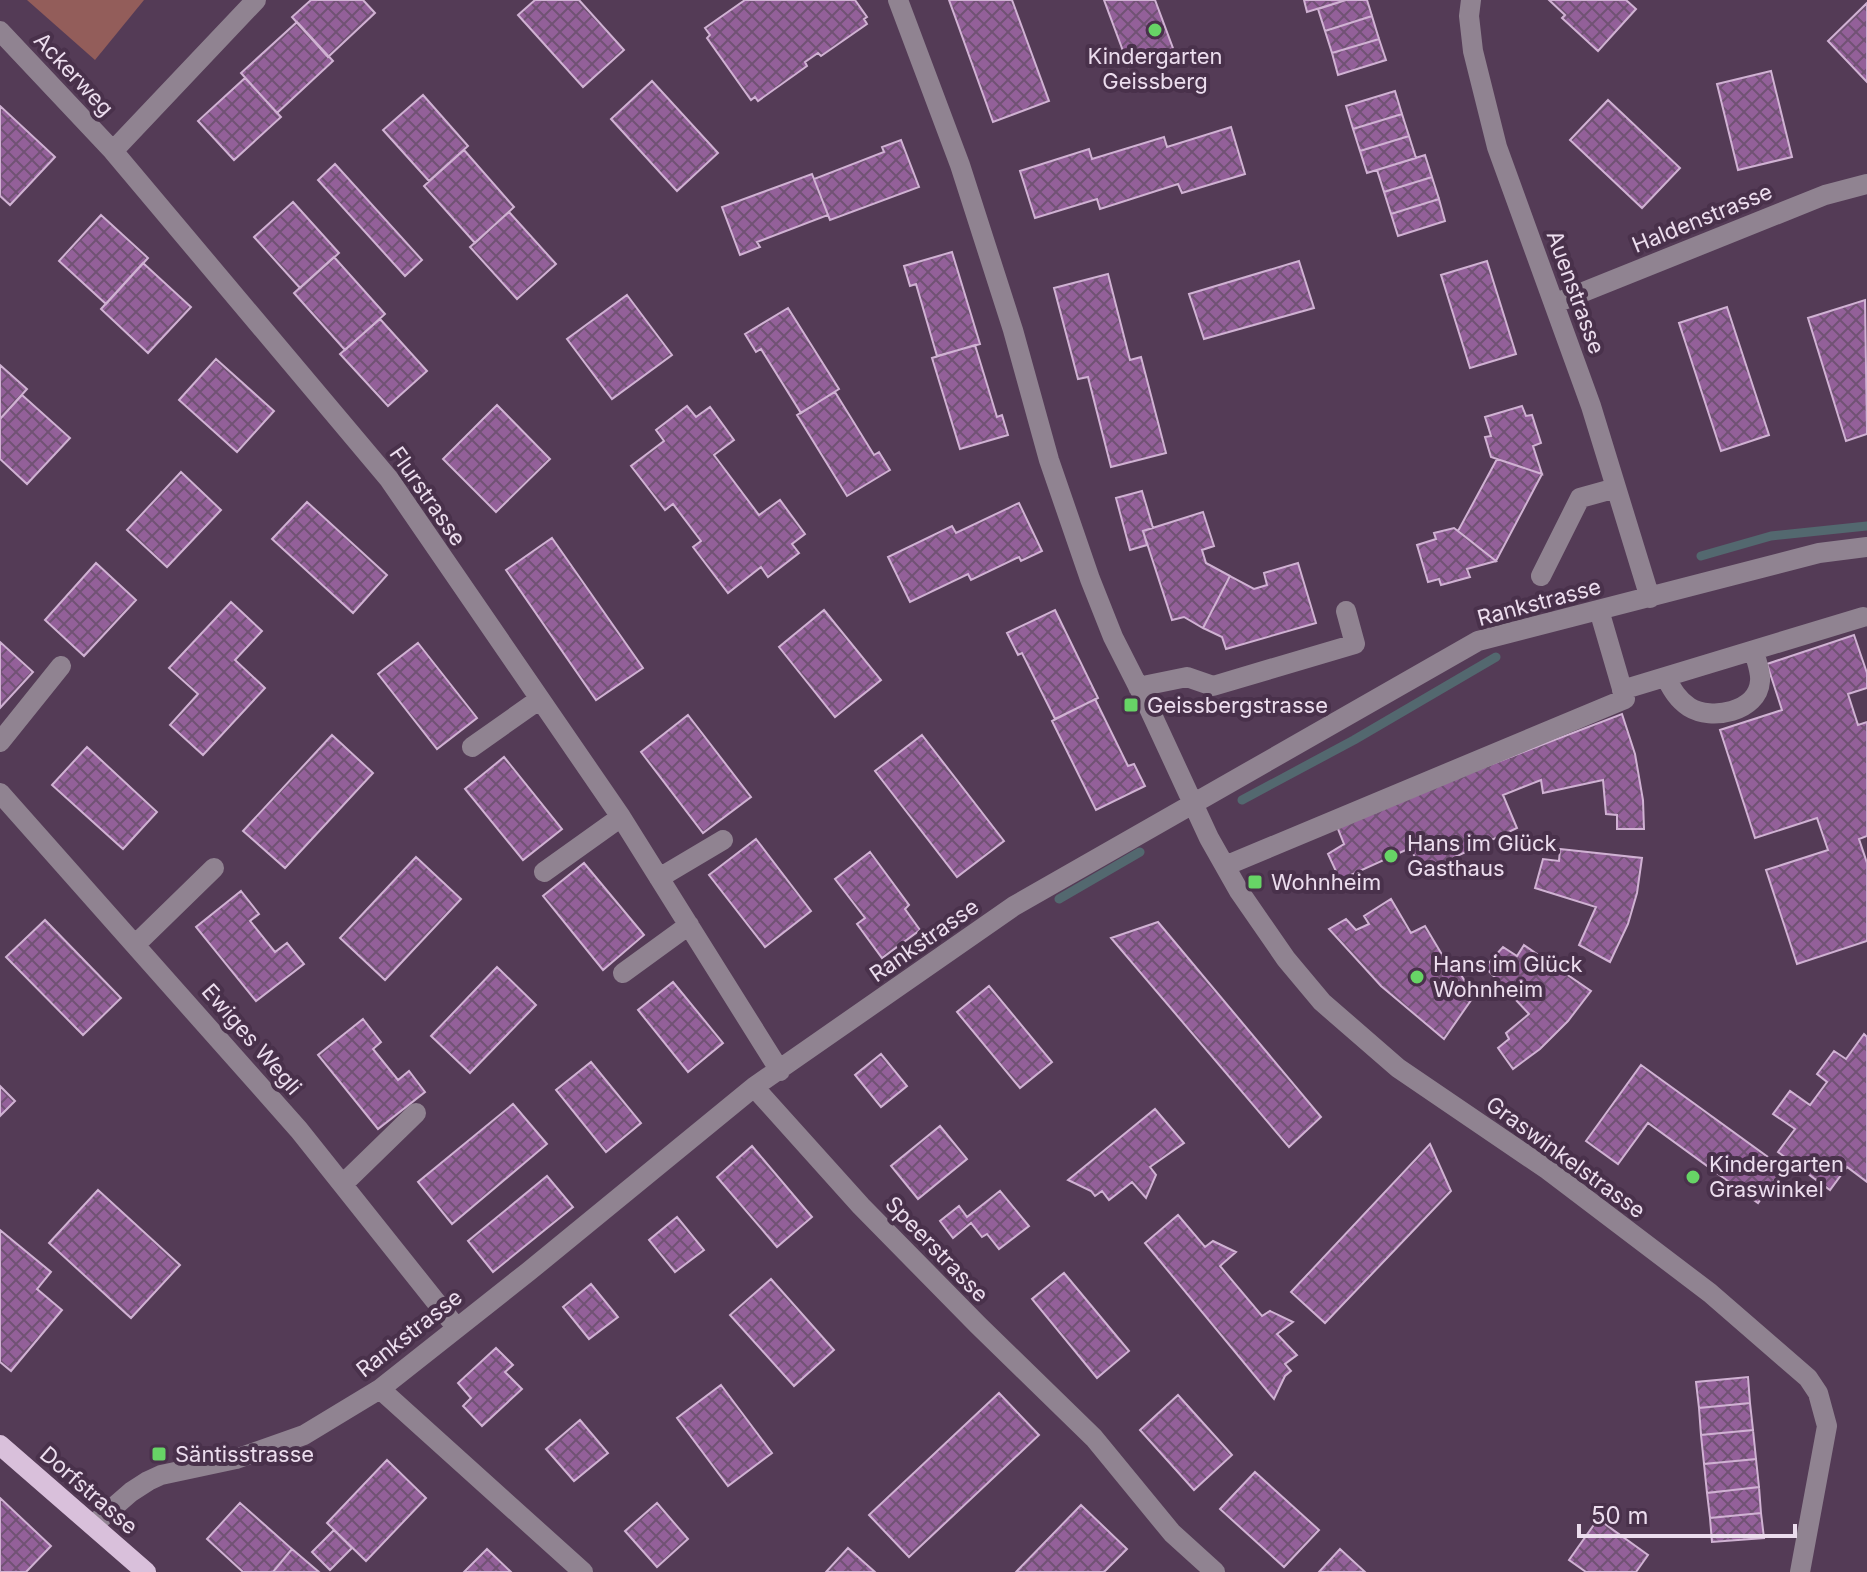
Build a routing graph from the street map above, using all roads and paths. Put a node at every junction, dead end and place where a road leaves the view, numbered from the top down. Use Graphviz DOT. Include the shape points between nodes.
graph roads {
  1 [pos="256,0"];
  2 [pos="898,0"];
  3 [pos="1471,0"];
  4 [pos="0,31"];
  5 [pos="113,151"];
  6 [pos="1867,184"];
  7 [pos="1556,303"];
  8 [pos="1616,488"];
  9 [pos="1867,547"];
  10 [pos="1541,576"];
  11 [pos="1650,598"];
  12 [pos="1599,610"];
  13 [pos="1346,611"];
  14 [pos="1863,617"];
  15 [pos="1754,651"];
  16 [pos="61,666"];
  17 [pos="1666,678"];
  18 [pos="1138,687"];
  19 [pos="1622,690"];
  20 [pos="540,699"];
  21 [pos="0,742"];
  22 [pos="472,747"];
  23 [pos="0,793"];
  24 [pos="1193,804"];
  25 [pos="621,817"];
  26 [pos="723,840"];
  27 [pos="1225,866"];
  28 [pos="214,868"];
  29 [pos="544,872"];
  30 [pos="659,878"];
  31 [pos="689,925"];
  32 [pos="136,944"];
  33 [pos="623,973"];
  34 [pos="780,1071"];
  35 [pos="754,1087"];
  36 [pos="416,1113"];
  37 [pos="343,1184"];
  38 [pos="456,1327"];
  39 [pos="380,1389"];
  40 [pos="0,1445"];
  41 [pos="93,1525"];
  42 [pos="146,1572"];
  43 [pos="583,1572"];
  44 [pos="1215,1572"];
  45 [pos="1800,1572"];
  1 -- 5 [label="street"];
  2 -- 18 [label="street" via="960,165 1090,579"];
  3 -- 7 [label="street, Auenstrasse" via="1473,51 1497,147"];
  4 -- 5 [label="street, Ackerweg"];
  5 -- 20 [label="street, Flurstrasse" via="389,479"];
  6 -- 7 [label="street, Haldenstrasse" via="1825,195"];
  7 -- 8 [label="street, Auenstrasse"];
  8 -- 10 [label="street" via="1580,498"];
  8 -- 11 [label="street, Auenstrasse"];
  9 -- 11 [label="street, Rankstrasse" via="1819,553"];
  11 -- 12 [label="street, Rankstrasse"];
  12 -- 19 [label="street"];
  12 -- 24 [label="street, Rankstrasse" via="1478,641"];
  13 -- 18 [label="street" via="1355,644 1213,686 1187,677"];
  14 -- 15 [label="street"];
  15 -- 17 [label="street"];
  15 -- 17 [label="street" via="1760,680 1756,694 1747,704 1717,715 1691,709"];
  16 -- 21 [label="street"];
  17 -- 19 [label="street"];
  18 -- 24 [label="street"];
  19 -- 27 [label="street" via="1625,699"];
  20 -- 22 [label="street"];
  20 -- 25 [label="street, Flurstrasse"];
  23 -- 32 [label="street, Ewiges Wegli"];
  24 -- 27 [label="street, Graswinkelstrasse"];
  24 -- 34 [label="street, Rankstrasse" via="1014,906"];
  25 -- 29 [label="street"];
  25 -- 30 [label="street, Flurstrasse"];
  26 -- 30 [label="street"];
  27 -- 45 [label="street, Graswinkelstrasse" via="1286,959 1322,1002 1398,1068 1519,1149 1710,1293 1808,1378 1827,1426"];
  28 -- 32 [label="street"];
  30 -- 31 [label="street, Flurstrasse"];
  31 -- 33 [label="street"];
  31 -- 34 [label="street, Flurstrasse"];
  32 -- 37 [label="street, Ewiges Wegli"];
  34 -- 35 [label="street, Rankstrasse"];
  35 -- 38 [label="street, Rankstrasse"];
  35 -- 44 [label="street, Speerstrasse" via="861,1206 1094,1438 1172,1533"];
  36 -- 37 [label="street"];
  37 -- 38 [label="street, Ewiges Wegli"];
  38 -- 39 [label="street, Rankstrasse"];
  39 -- 41 [label="street, Rankstrasse" via="304,1435 148,1481"];
  39 -- 43 [label="street"];
  40 -- 41 [label="main road, Dorfstrasse"];
  41 -- 42 [label="main road, Dorfstrasse"];
}
